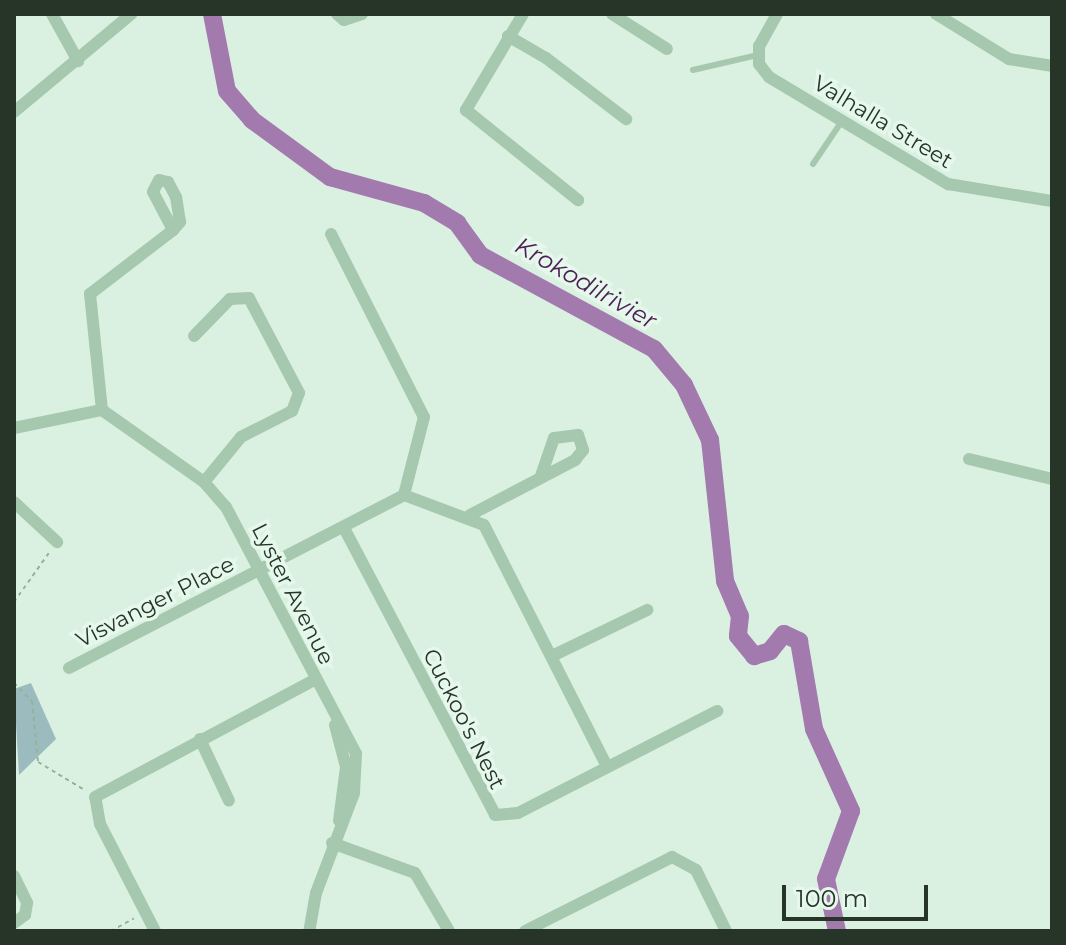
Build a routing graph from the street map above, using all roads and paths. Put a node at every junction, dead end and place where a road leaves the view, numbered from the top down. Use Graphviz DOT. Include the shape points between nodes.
graph roads {
  1 [pos="52,14"];
  2 [pos="337,14"];
  3 [pos="362,14"];
  4 [pos="523,14"];
  5 [pos="612,14"];
  6 [pos="777,14"];
  7 [pos="936,14"];
  8 [pos="128,19"];
  9 [pos="508,36"];
  10 [pos="667,49"];
  11 [pos="758,55"];
  12 [pos="78,61"];
  13 [pos="1052,66"];
  14 [pos="693,70"];
  15 [pos="14,112"];
  16 [pos="626,119"];
  17 [pos="842,121"];
  18 [pos="813,164"];
  19 [pos="578,200"];
  20 [pos="1052,201"];
  21 [pos="173,230"];
  22 [pos="331,234"];
  23 [pos="194,336"];
  24 [pos="102,410"];
  25 [pos="14,428"];
  26 [pos="969,459"];
  27 [pos="541,475"];
  28 [pos="1052,479"];
  29 [pos="204,482"];
  30 [pos="404,495"];
  31 [pos="14,502"];
  32 [pos="470,515"];
  33 [pos="344,528"];
  34 [pos="57,542"];
  35 [pos="259,570"];
  36 [pos="14,602"];
  37 [pos="647,610"];
  38 [pos="552,656"];
  39 [pos="69,668"];
  40 [pos="314,680"];
  41 [pos="14,683"];
  42 [pos="717,711"];
  43 [pos="200,739"];
  44 [pos="607,766"];
  45 [pos="95,797"];
  46 [pos="229,801"];
  47 [pos="332,843"];
  48 [pos="14,876"];
  49 [pos="145,911"];
  50 [pos="14,923"];
  51 [pos="111,931"];
  52 [pos="155,931"];
  53 [pos="309,931"];
  54 [pos="449,931"];
  55 [pos="525,931"];
  56 [pos="726,931"];
  1 -- 12 [label="street"];
  2 -- 3 [label="street" via="344,20"];
  4 -- 9 [label="street"];
  5 -- 10 [label="street"];
  6 -- 11 [label="street"];
  7 -- 13 [label="street" via="1009,59"];
  8 -- 12 [label="street"];
  9 -- 16 [label="street" via="538,52"];
  9 -- 19 [label="street" via="480,96 466,110"];
  11 -- 14 [label="lane"];
  11 -- 17 [label="street, Valhalla Street" via="769,77"];
  12 -- 15 [label="street"];
  17 -- 18 [label="lane"];
  17 -- 20 [label="street, Valhalla Street" via="948,184"];
  21 -- 24 [label="street" via="90,294"];
  22 -- 30 [label="street" via="424,417"];
  23 -- 29 [label="street" via="230,299 249,298 299,393 292,411 241,437"];
  24 -- 25 [label="street"];
  24 -- 29 [label="street, Lyster Avenue"];
  26 -- 28 [label="street"];
  27 -- 32 [label="street"];
  29 -- 35 [label="street, Lyster Avenue" via="226,507"];
  30 -- 32 [label="street"];
  30 -- 33 [label="street"];
  31 -- 34 [label="street"];
  32 -- 38 [label="street" via="484,525"];
  33 -- 35 [label="street"];
  33 -- 44 [label="street, Cuckoo's Nest" via="495,815 518,813"];
  34 -- 36 [label="path"];
  35 -- 39 [label="street, Visvanger Place"];
  35 -- 40 [label="street, Lyster Avenue"];
  37 -- 38 [label="street"];
  38 -- 44 [label="street"];
  40 -- 43 [label="street"];
  40 -- 47 [label="street, Lyster Avenue" via="358,764"];
  41 -- 45 [label="path" via="32,701 38,762"];
  42 -- 44 [label="street, Cuckoo's Nest"];
  43 -- 45 [label="street"];
  43 -- 46 [label="street"];
  45 -- 49 [label="street" via="100,824"];
  47 -- 53 [label="street, Lyster Avenue"];
  47 -- 54 [label="street" via="415,873"];
  48 -- 50 [label="street" via="27,903 25,915"];
  49 -- 51 [label="path"];
  49 -- 52 [label="street"];
  55 -- 56 [label="street" via="672,857 696,870"];
}
